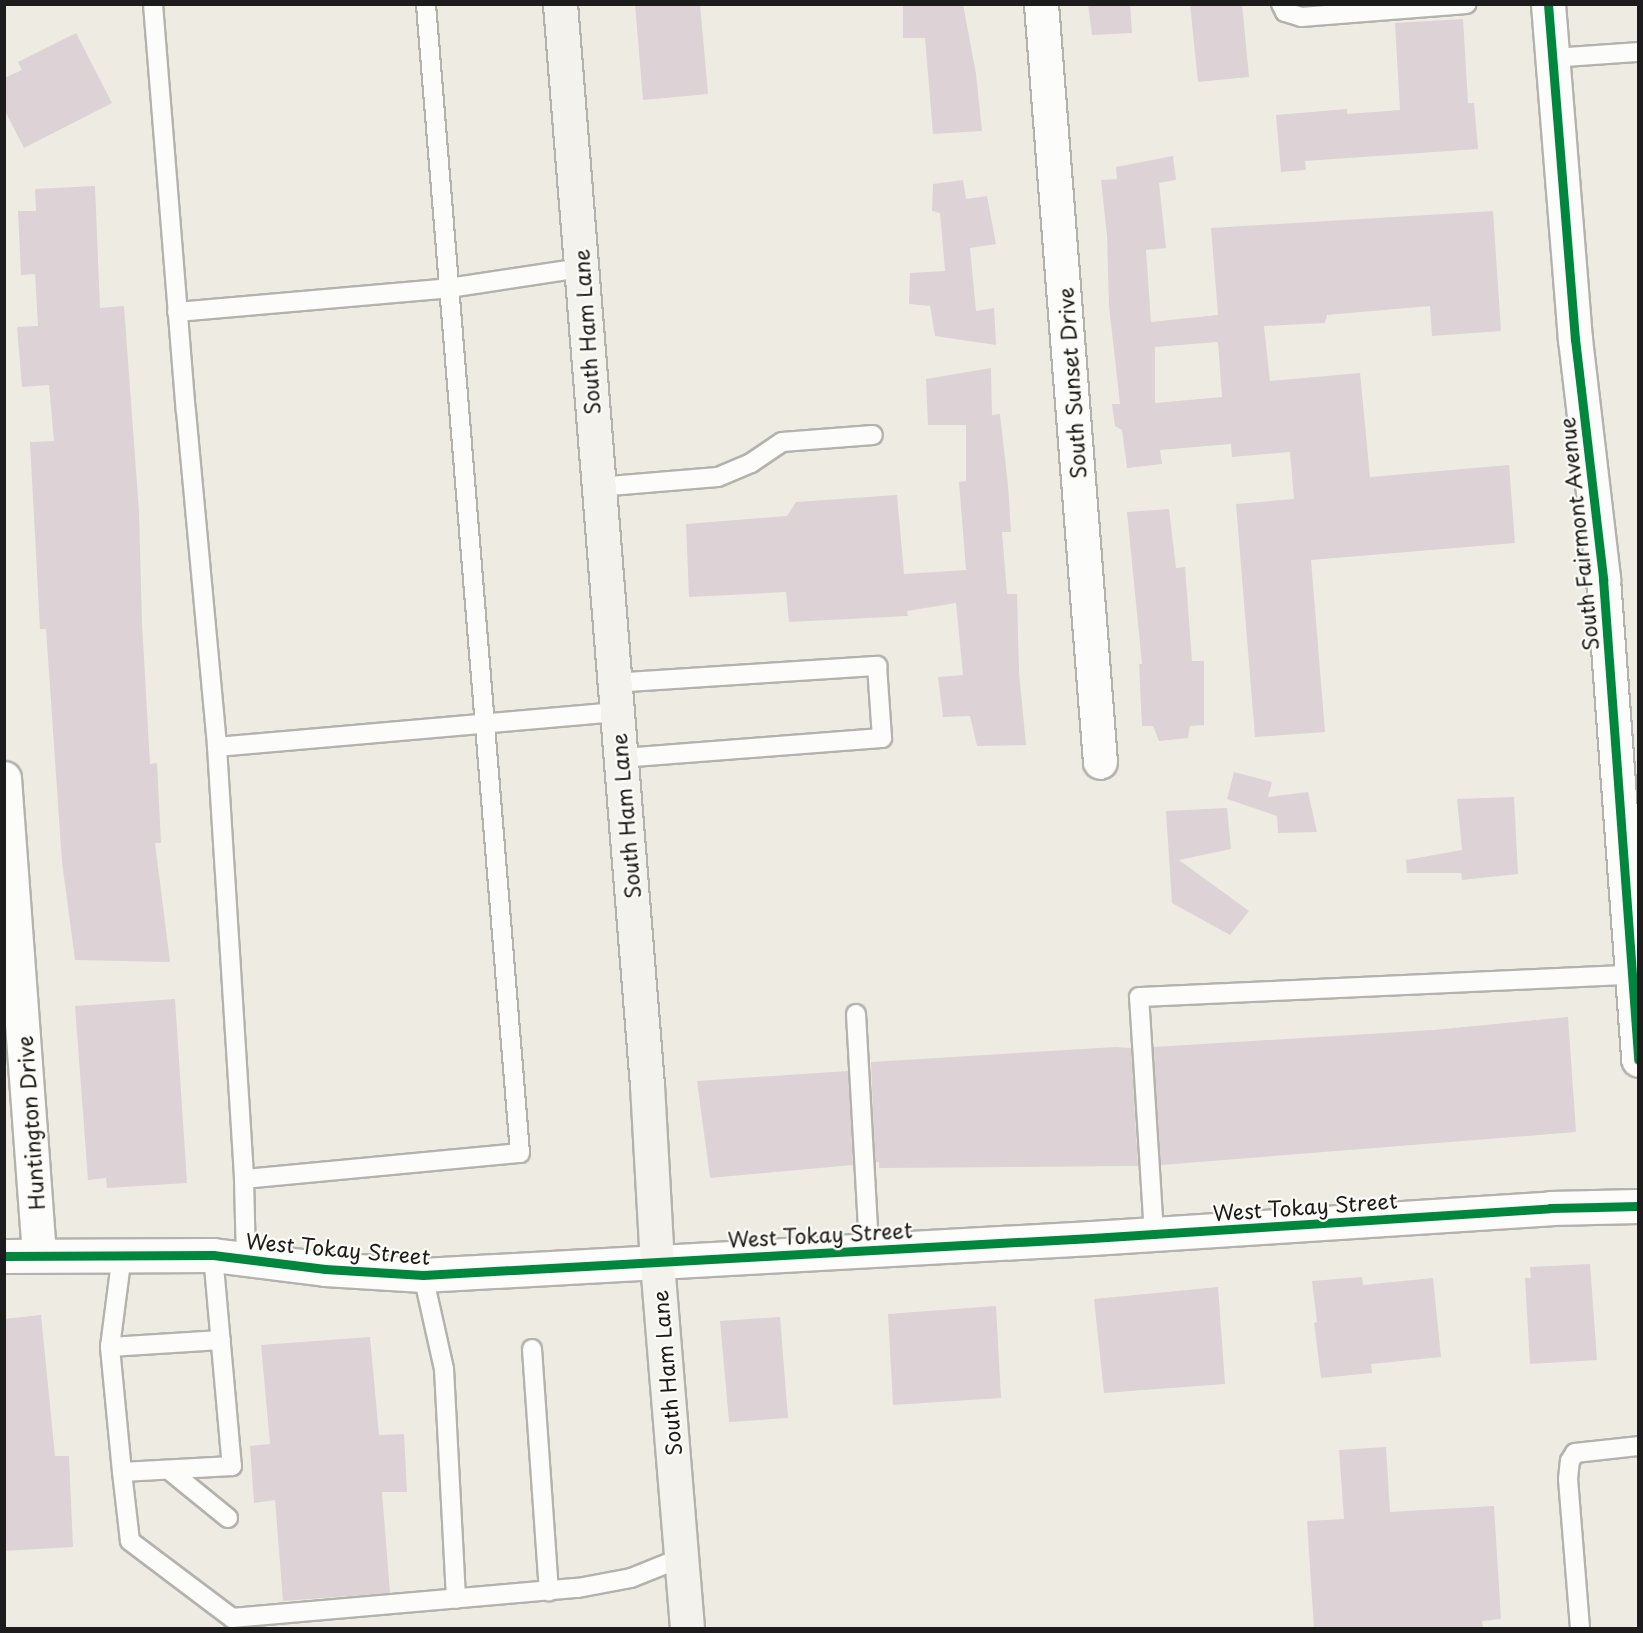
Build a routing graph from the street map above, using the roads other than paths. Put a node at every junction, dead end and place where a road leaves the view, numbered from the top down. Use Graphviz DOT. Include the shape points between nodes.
graph roads {
  1 [pos="153,4"];
  2 [pos="426,4"];
  3 [pos="560,4"];
  4 [pos="1041,4"];
  5 [pos="1281,4"];
  6 [pos="1466,4"];
  7 [pos="1548,4"];
  8 [pos="1638,52"];
  9 [pos="1552,58"];
  10 [pos="581,268"];
  11 [pos="449,288"];
  12 [pos="177,312"];
  13 [pos="873,435"];
  14 [pos="598,488"];
  15 [pos="615,697"];
  16 [pos="483,725"];
  17 [pos="217,747"];
  18 [pos="620,758"];
  19 [pos="1100,762"];
  20 [pos="4,778"];
  21 [pos="1634,941"];
  22 [pos="1632,975"];
  23 [pos="856,1014"];
  24 [pos="1638,1060"];
  25 [pos="244,1179"];
  26 [pos="1638,1206"];
  27 [pos="1154,1234"];
  28 [pos="869,1249"];
  29 [pos="39,1254"];
  30 [pos="122,1254"];
  31 [pos="213,1255"];
  32 [pos="4,1256"];
  33 [pos="246,1259"];
  34 [pos="657,1263"];
  35 [pos="423,1275"];
  36 [pos="221,1340"];
  37 [pos="110,1347"];
  38 [pos="532,1349"];
  39 [pos="1638,1446"];
  40 [pos="169,1470"];
  41 [pos="122,1472"];
  42 [pos="228,1518"];
  43 [pos="681,1558"];
  44 [pos="549,1591"];
  45 [pos="456,1599"];
  46 [pos="687,1629"];
  47 [pos="1580,1629"];
  1 -- 12 [label="lane"];
  2 -- 11 [label="lane"];
  3 -- 10 [label="main road, South Ham Lane"];
  4 -- 19 [label="street, South Sunset Drive"];
  5 -- 6 [label="lane" via="1285,12 1301,17"];
  7 -- 9 [label="street, South Fairmont Avenue"];
  8 -- 9 [label="lane"];
  9 -- 21 [label="street, South Fairmont Avenue" via="1575,339 1604,579"];
  10 -- 11 [label="lane"];
  10 -- 14 [label="main road, South Ham Lane"];
  11 -- 12 [label="lane"];
  11 -- 16 [label="lane"];
  12 -- 17 [label="lane"];
  13 -- 14 [label="lane" via="782,442 751,463 718,477"];
  14 -- 15 [label="main road, South Ham Lane"];
  15 -- 16 [label="lane"];
  15 -- 18 [label="main road, South Ham Lane"];
  15 -- 18 [label="lane" via="877,666 882,738"];
  16 -- 17 [label="lane"];
  16 -- 25 [label="lane" via="520,1153"];
  17 -- 25 [label="lane"];
  18 -- 34 [label="main road, South Ham Lane" via="647,1085"];
  20 -- 29 [label="street, Huntington Drive"];
  21 -- 22 [label="street, South Fairmont Avenue"];
  22 -- 24 [label="street, South Fairmont Avenue"];
  22 -- 27 [label="lane" via="1139,997"];
  23 -- 28 [label="lane"];
  25 -- 33 [label="lane"];
  26 -- 27 [label="street, West Tokay Street" via="1550,1208"];
  27 -- 28 [label="street, West Tokay Street"];
  28 -- 34 [label="street, West Tokay Street"];
  29 -- 30 [label="street, West Tokay Street"];
  29 -- 32 [label="street, West Tokay Street"];
  30 -- 31 [label="street, West Tokay Street"];
  30 -- 37 [label="lane"];
  31 -- 33 [label="street, West Tokay Street"];
  31 -- 36 [label="lane"];
  33 -- 35 [label="street, West Tokay Street"];
  34 -- 35 [label="street, West Tokay Street"];
  34 -- 43 [label="main road, South Ham Lane"];
  35 -- 45 [label="lane" via="444,1369"];
  36 -- 37 [label="lane"];
  36 -- 40 [label="lane" via="232,1466"];
  37 -- 41 [label="lane"];
  38 -- 44 [label="lane"];
  39 -- 47 [label="lane" via="1575,1453 1570,1461 1568,1479"];
  40 -- 41 [label="lane"];
  40 -- 42 [label="lane"];
  41 -- 45 [label="lane" via="130,1541 232,1618"];
  43 -- 44 [label="lane" via="631,1578"];
  43 -- 46 [label="main road, South Ham Lane"];
  44 -- 45 [label="lane"];
}
